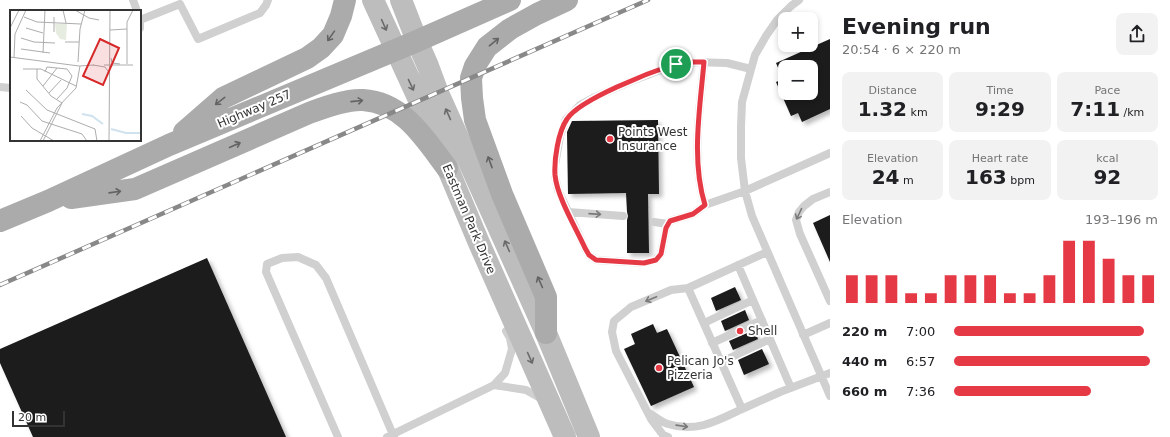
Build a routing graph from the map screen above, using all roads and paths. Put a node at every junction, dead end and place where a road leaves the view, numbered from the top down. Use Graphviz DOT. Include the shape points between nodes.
graph roads {
  1 [pos="133,0"];
  2 [pos="268,0"];
  3 [pos="346,0"];
  4 [pos="373,0"];
  5 [pos="401,0"];
  6 [pos="510,0"];
  7 [pos="567,0"];
  8 [pos="800,0"];
  9 [pos="179,2"];
  10 [pos="137,10"];
  11 [pos="141,20"];
  12 [pos="416,41"];
  13 [pos="395,49"];
  14 [pos="704,62"];
  15 [pos="751,69"];
  16 [pos="0,87"];
  17 [pos="10,88"];
  18 [pos="169,145"];
  19 [pos="830,153"];
  20 [pos="447,168"];
  21 [pos="746,191"];
  22 [pos="830,192"];
  23 [pos="48,201"];
  24 [pos="705,205"];
  25 [pos="568,212"];
  26 [pos="622,216"];
  27 [pos="0,221"];
  28 [pos="654,222"];
  29 [pos="668,224"];
  30 [pos="767,252"];
  31 [pos="738,265"];
  32 [pos="688,288"];
  33 [pos="753,300"];
  34 [pos="830,301"];
  35 [pos="762,320"];
  36 [pos="704,323"];
  37 [pos="504,324"];
  38 [pos="830,324"];
  39 [pos="546,333"];
  40 [pos="803,335"];
  41 [pos="770,339"];
  42 [pos="712,343"];
  43 [pos="721,362"];
  44 [pos="830,373"];
  45 [pos="822,377"];
  46 [pos="494,385"];
  47 [pos="791,388"];
  48 [pos="830,396"];
  49 [pos="550,403"];
  50 [pos="742,409"];
  51 [pos="647,411"];
  52 [pos="392,436"];
  53 [pos="338,437"];
  54 [pos="565,437"];
  55 [pos="589,437"];
  56 [pos="668,437"];
  1 -- 10 [label="lane"];
  2 -- 9 [label="lane" via="260,13 198,39"];
  3 -- 18 [label="main road, one-way" via="333,35 321,48 307,58 223,98"];
  4 -- 13 [label="street, Eastman Park Drive, one-way"];
  5 -- 12 [label="street, Eastman Park Drive"];
  6 -- 12 [label="main road, Highway 257"];
  39 -- 7 [label="main road, one-way" via="546,297 502,194 475,120 471,78 475,66 493,42 510,29"];
  8 -- 15 [label="lane" via="777,20 766,36"];
  9 -- 11 [label="lane"];
  12 -- 13 [label="main road, Highway 257"];
  39 -- 12 [label="street, Eastman Park Drive, one-way"];
  13 -- 18 [label="main road, Highway 257"];
  13 -- 20 [label="street, Eastman Park Drive, one-way"];
  14 -- 15 [label="lane" via="727,63"];
  14 -- 24 [label="lane" via="698,149 700,192"];
  14 -- 25 [label="lane" via="676,64 629,82 580,105 566,119 560,136 555,170 558,190"];
  15 -- 21 [label="lane" via="742,102 741,158"];
  16 -- 17 [label="lane"];
  18 -- 23 [label="main road, Highway 257"];
  19 -- 21 [label="lane"];
  23 -- 20 [label="main road, one-way" via="135,189 330,105 362,100 377,102 396,110 422,134"];
  20 -- 49 [label="street, Eastman Park Drive, one-way" via="478,249"];
  21 -- 24 [label="lane"];
  21 -- 30 [label="lane" via="752,216"];
  22 -- 34 [label="lane, one-way" via="804,206 796,220"];
  23 -- 27 [label="main road, Highway 257"];
  24 -- 29 [label="lane" via="693,214 670,221"];
  25 -- 26 [label="lane, one-way"];
  25 -- 29 [label="lane" via="589,255 596,260 644,263 656,260 661,254"];
  28 -- 29 [label="lane"];
  30 -- 31 [label="lane"];
  30 -- 40 [label="lane"];
  31 -- 32 [label="lane"];
  31 -- 33 [label="lane"];
  32 -- 36 [label="lane"];
  32 -- 51 [label="lane, one-way" via="672,290 631,307 614,321 612,332 616,351"];
  33 -- 35 [label="lane"];
  33 -- 36 [label="lane"];
  35 -- 41 [label="lane"];
  35 -- 42 [label="lane"];
  36 -- 42 [label="lane"];
  37 -- 46 [label="lane" via="512,349 505,373"];
  38 -- 40 [label="lane"];
  39 -- 55 [label="street, Eastman Park Drive"];
  40 -- 45 [label="lane"];
  41 -- 43 [label="lane"];
  41 -- 47 [label="lane"];
  42 -- 43 [label="lane"];
  43 -- 50 [label="lane"];
  44 -- 45 [label="lane"];
  45 -- 47 [label="lane"];
  45 -- 48 [label="lane"];
  46 -- 49 [label="lane" via="526,390"];
  46 -- 52 [label="lane"];
  47 -- 50 [label="lane"];
  49 -- 54 [label="street, Eastman Park Drive"];
  51 -- 50 [label="lane, one-way" via="666,423 685,428 702,425"];
  51 -- 56 [label="lane"];
  52 -- 53 [label="lane" via="326,278 316,265 298,257 282,258 267,264 266,272"];
}
